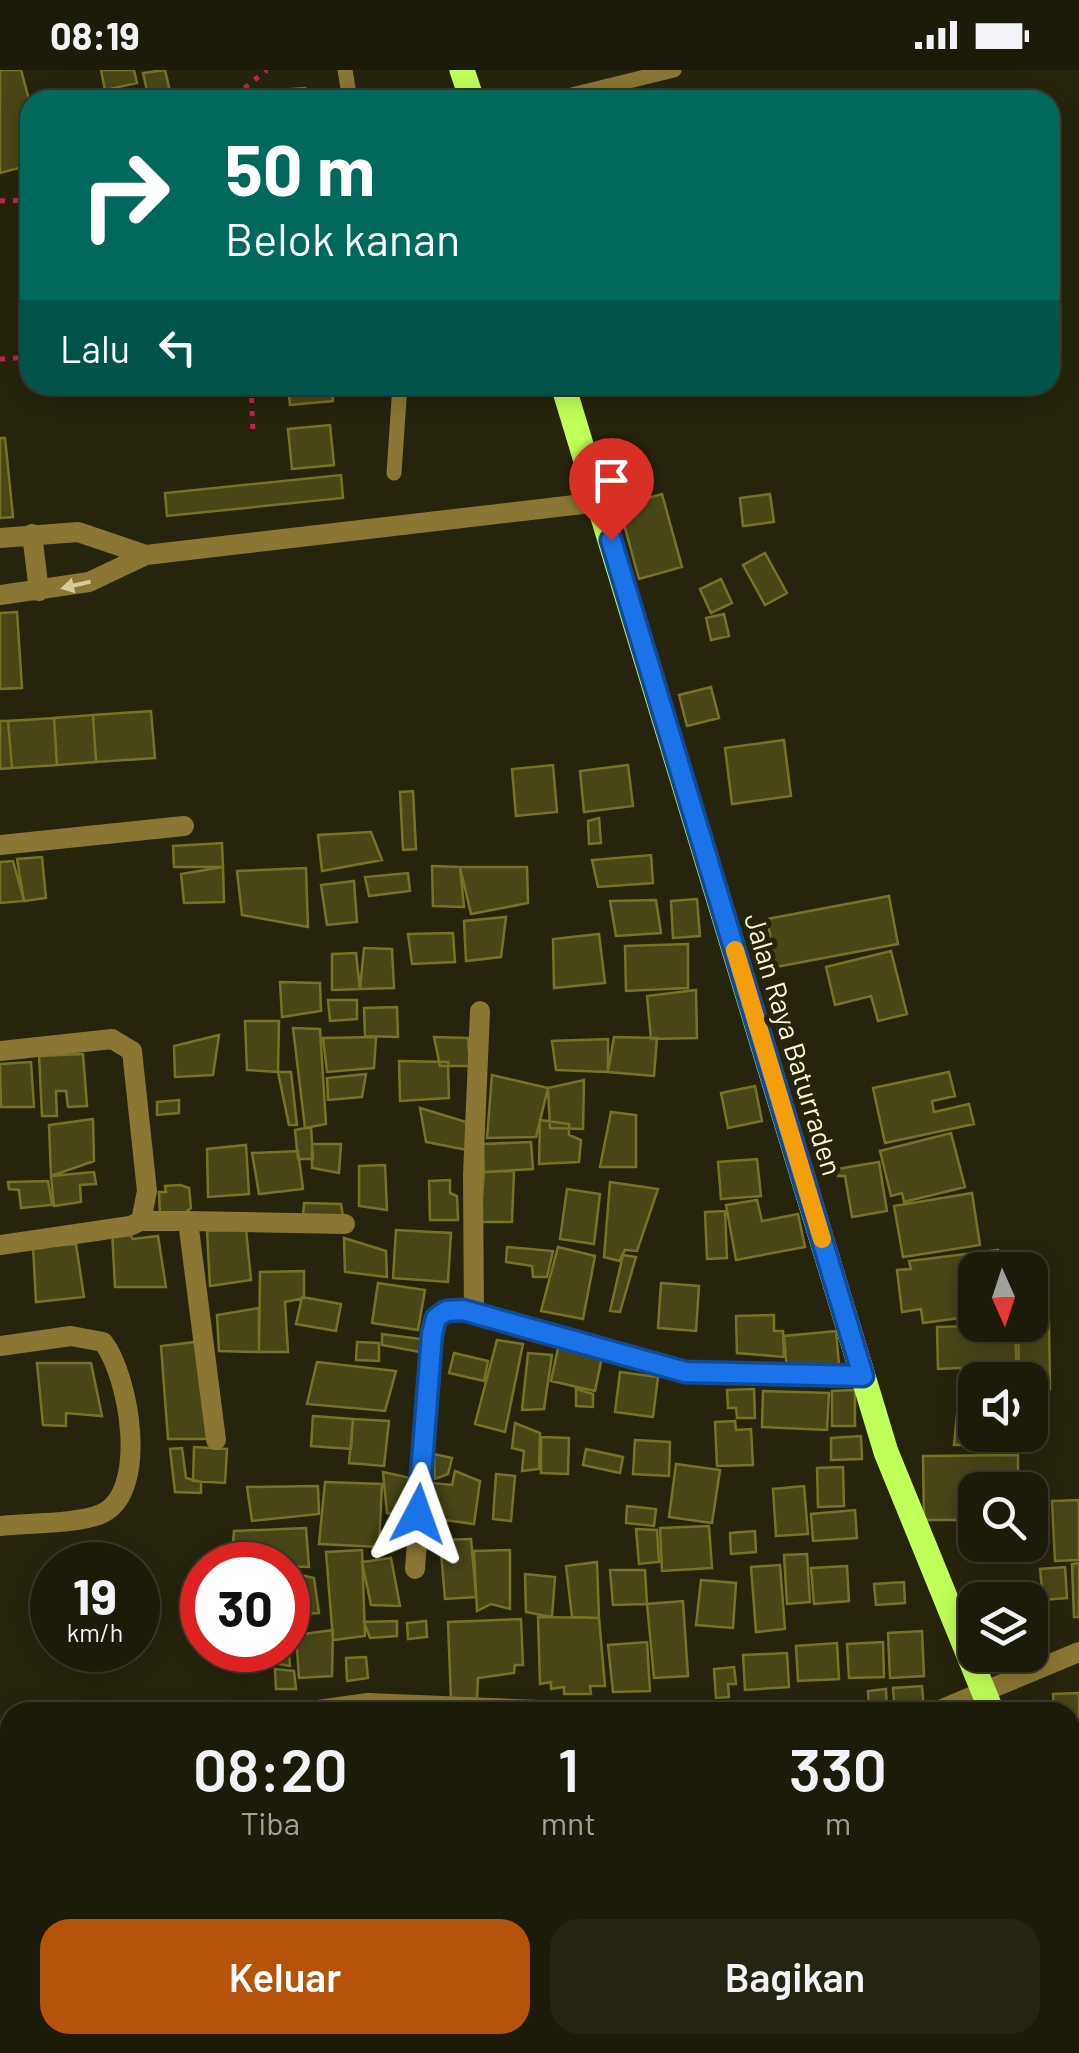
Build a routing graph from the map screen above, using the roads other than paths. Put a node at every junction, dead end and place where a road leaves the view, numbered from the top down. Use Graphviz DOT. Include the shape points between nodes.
graph roads {
  1 [pos="674,70"];
  2 [pos="592,90"];
  3 [pos="399,395"];
  4 [pos="565,395"];
  5 [pos="394,473"];
  6 [pos="600,502"];
  7 [pos="32,534"];
  8 [pos="0,538"];
  9 [pos="146,554"];
  10 [pos="40,591"];
  11 [pos="0,595"];
  12 [pos="184,826"];
  13 [pos="0,845"];
  14 [pos="480,1010"];
  15 [pos="0,1051"];
  16 [pos="141,1221"];
  17 [pos="188,1221"];
  18 [pos="345,1224"];
  19 [pos="0,1246"];
  20 [pos="474,1314"];
  21 [pos="0,1346"];
  22 [pos="863,1376"];
  23 [pos="216,1440"];
  24 [pos="0,1526"];
  25 [pos="415,1568"];
  26 [pos="1079,1652"];
  27 [pos="988,1701"];
  1 -- 2 [label="lane"];
  3 -- 5 [label="lane"];
  4 -- 6 [label="main road, Jalan Raya Baturraden"];
  6 -- 9 [label="street"];
  6 -- 22 [label="main road, Jalan Raya Baturraden"];
  7 -- 8 [label="street"];
  7 -- 9 [label="street" via="78,532"];
  7 -- 10 [label="street"];
  9 -- 10 [label="street, one-way" via="90,582"];
  10 -- 11 [label="street"];
  12 -- 13 [label="street"];
  14 -- 20 [label="street"];
  15 -- 16 [label="street" via="112,1039 132,1051 147,1191"];
  16 -- 17 [label="street"];
  16 -- 19 [label="street"];
  17 -- 18 [label="street"];
  17 -- 23 [label="street"];
  20 -- 22 [label="street" via="685,1372"];
  20 -- 25 [label="street" via="446,1311 432,1334"];
  21 -- 24 [label="street" via="71,1336 103,1342 121,1374 130,1436 128,1482 120,1501 100,1515"];
  22 -- 27 [label="main road, Jalan Raya Baturraden" via="906,1507"];
  26 -- 27 [label="street"];
}
